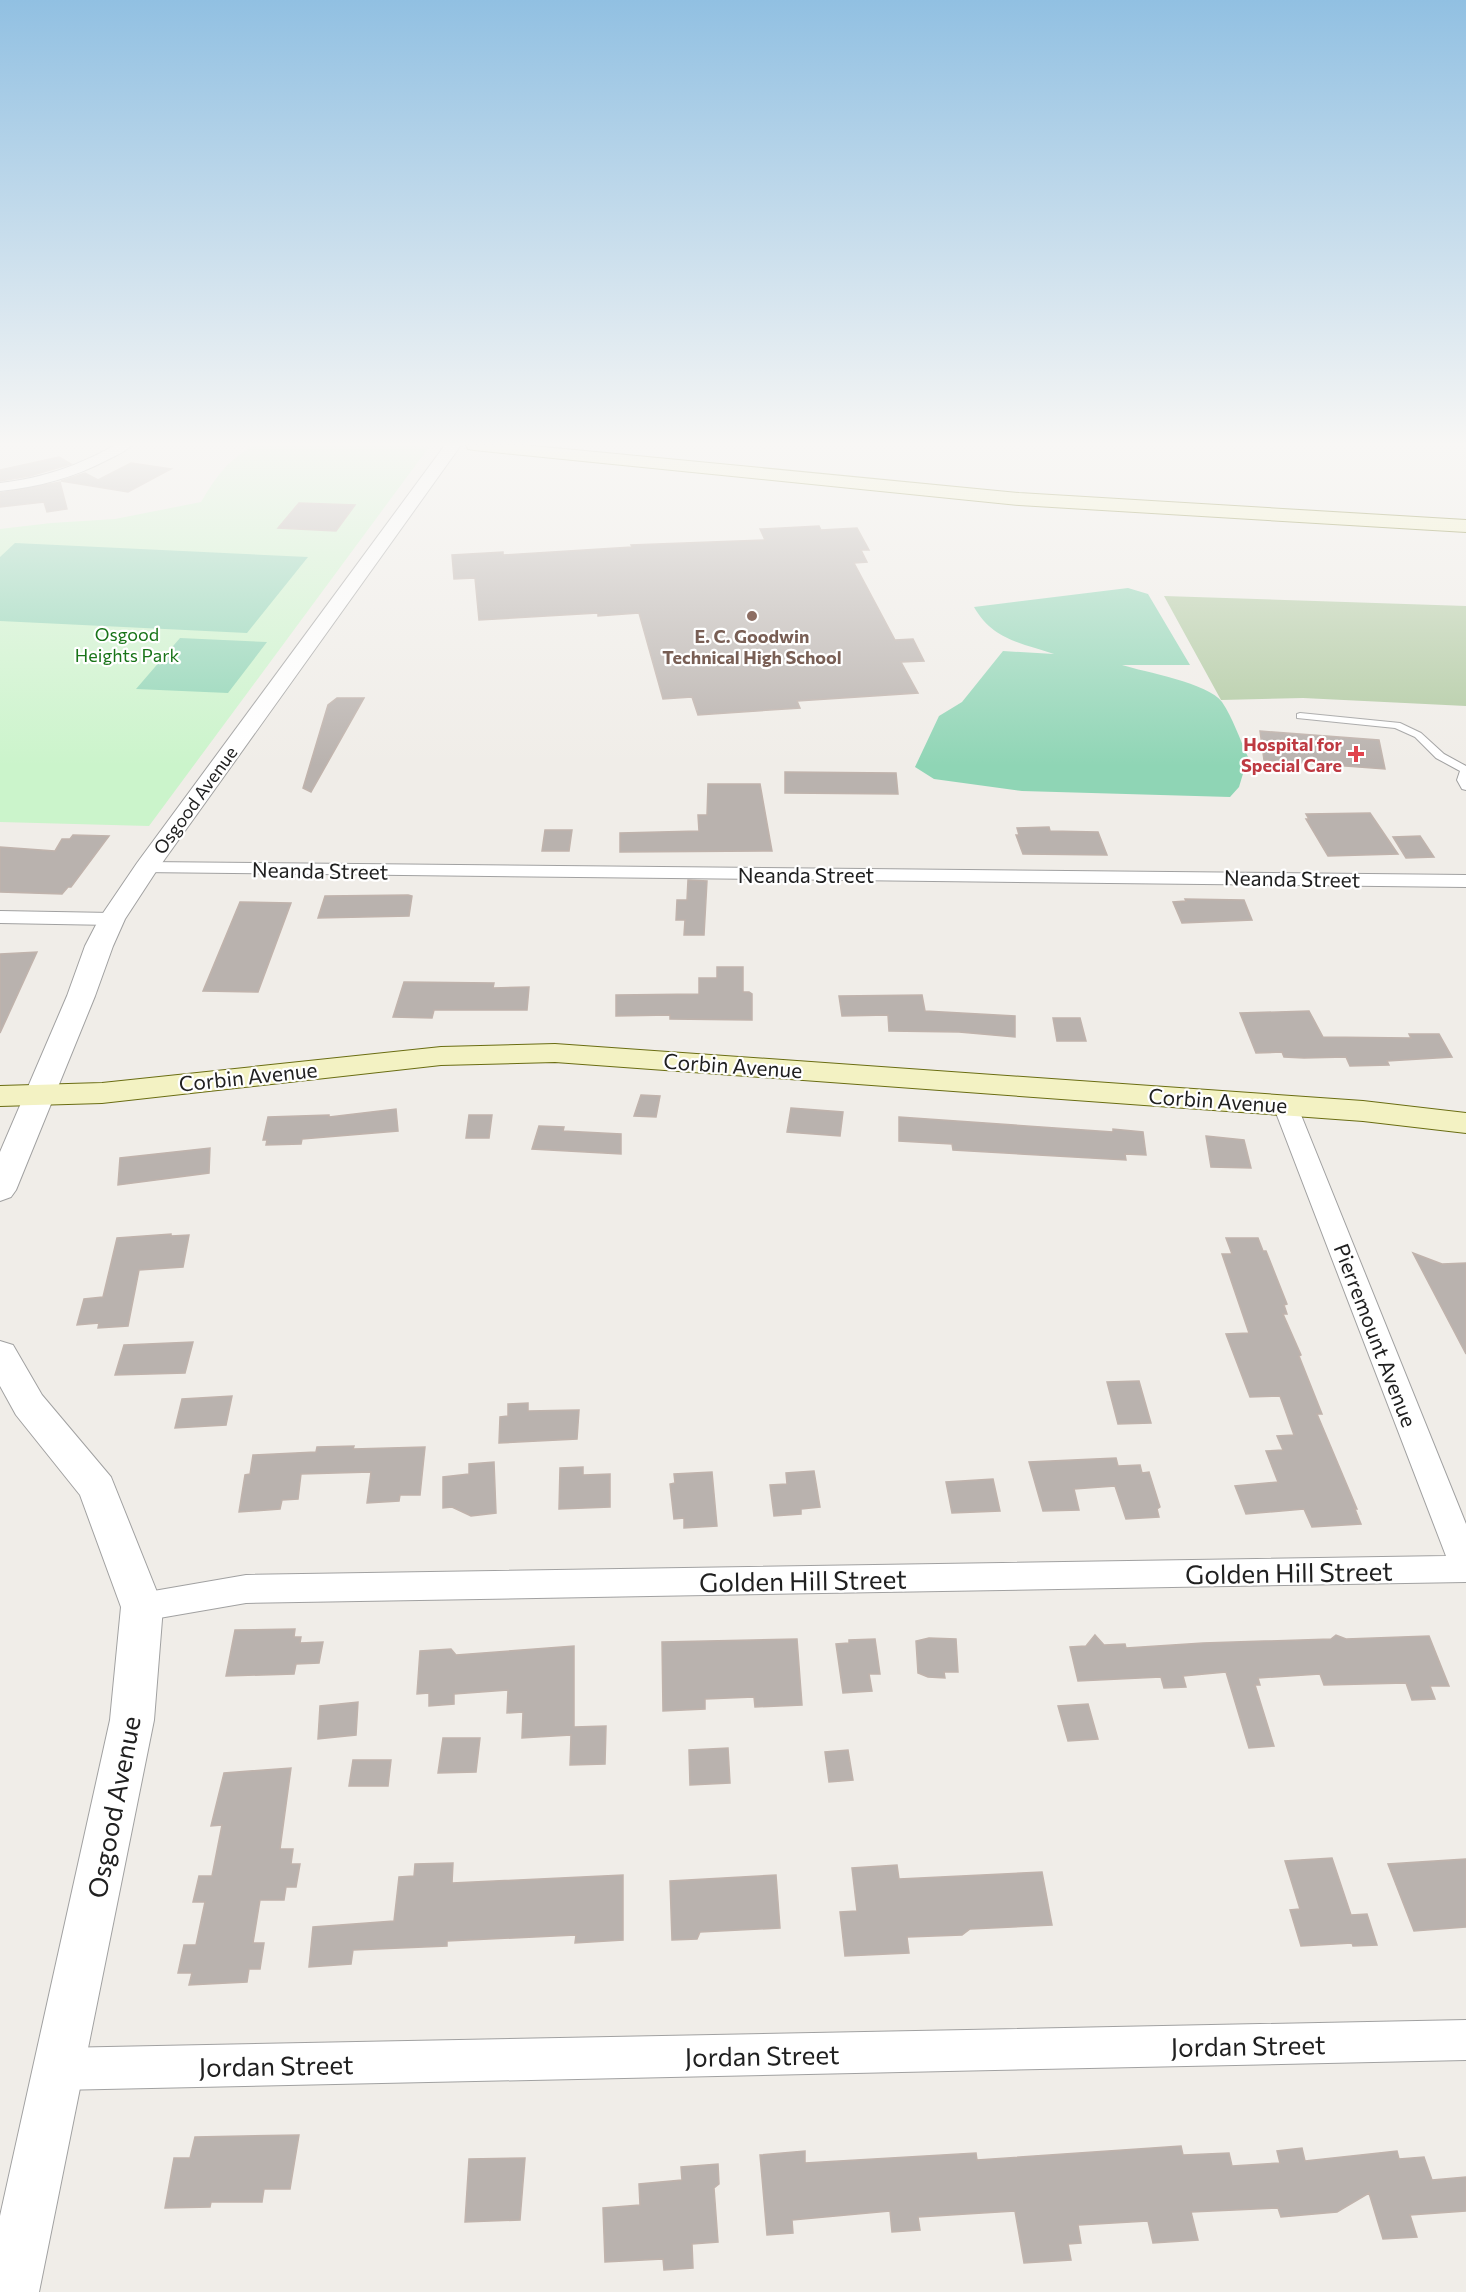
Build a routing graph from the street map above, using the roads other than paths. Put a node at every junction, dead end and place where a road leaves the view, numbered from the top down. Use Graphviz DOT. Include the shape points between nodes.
graph roads {
  1 [pos="375,552"];
  2 [pos="1300,716"];
  3 [pos="1465,770"];
  4 [pos="1466,787"];
  5 [pos="146,868"];
  6 [pos="1466,881"];
  7 [pos="0,917"];
  8 [pos="112,919"];
  9 [pos="0,1096"];
  10 [pos="39,1096"];
  11 [pos="1285,1105"];
  12 [pos="1466,1123"];
  13 [pos="0,1190"];
  14 [pos="0,1353"];
  15 [pos="1466,1564"];
  16 [pos="1466,1569"];
  17 [pos="142,1607"];
  18 [pos="1466,2040"];
  19 [pos="58,2069"];
  20 [pos="11,2292"];
  1 -- 5 [label="street, Osgood Avenue"];
  2 -- 3 [label="lane" via="1397,725 1418,735 1440,756"];
  3 -- 4 [label="lane" via="1462,780"];
  5 -- 6 [label="street, Neanda Street"];
  5 -- 8 [label="street, Osgood Avenue"];
  7 -- 8 [label="street"];
  8 -- 10 [label="street, Osgood Avenue"];
  9 -- 10 [label="main road, Corbin Avenue"];
  10 -- 11 [label="main road, Corbin Avenue" via="102,1093 441,1056 518,1052"];
  10 -- 13 [label="street, Osgood Avenue"];
  11 -- 12 [label="main road, Corbin Avenue"];
  11 -- 15 [label="street, Pierremount Avenue"];
  14 -- 17 [label="street, Osgood Avenue" via="29,1405 97,1488"];
  16 -- 17 [label="street, Golden Hill Street" via="246,1589"];
  17 -- 19 [label="street, Osgood Avenue" via="132,1720"];
  18 -- 19 [label="street, Jordan Street"];
  19 -- 20 [label="street, Osgood Avenue"];
}
